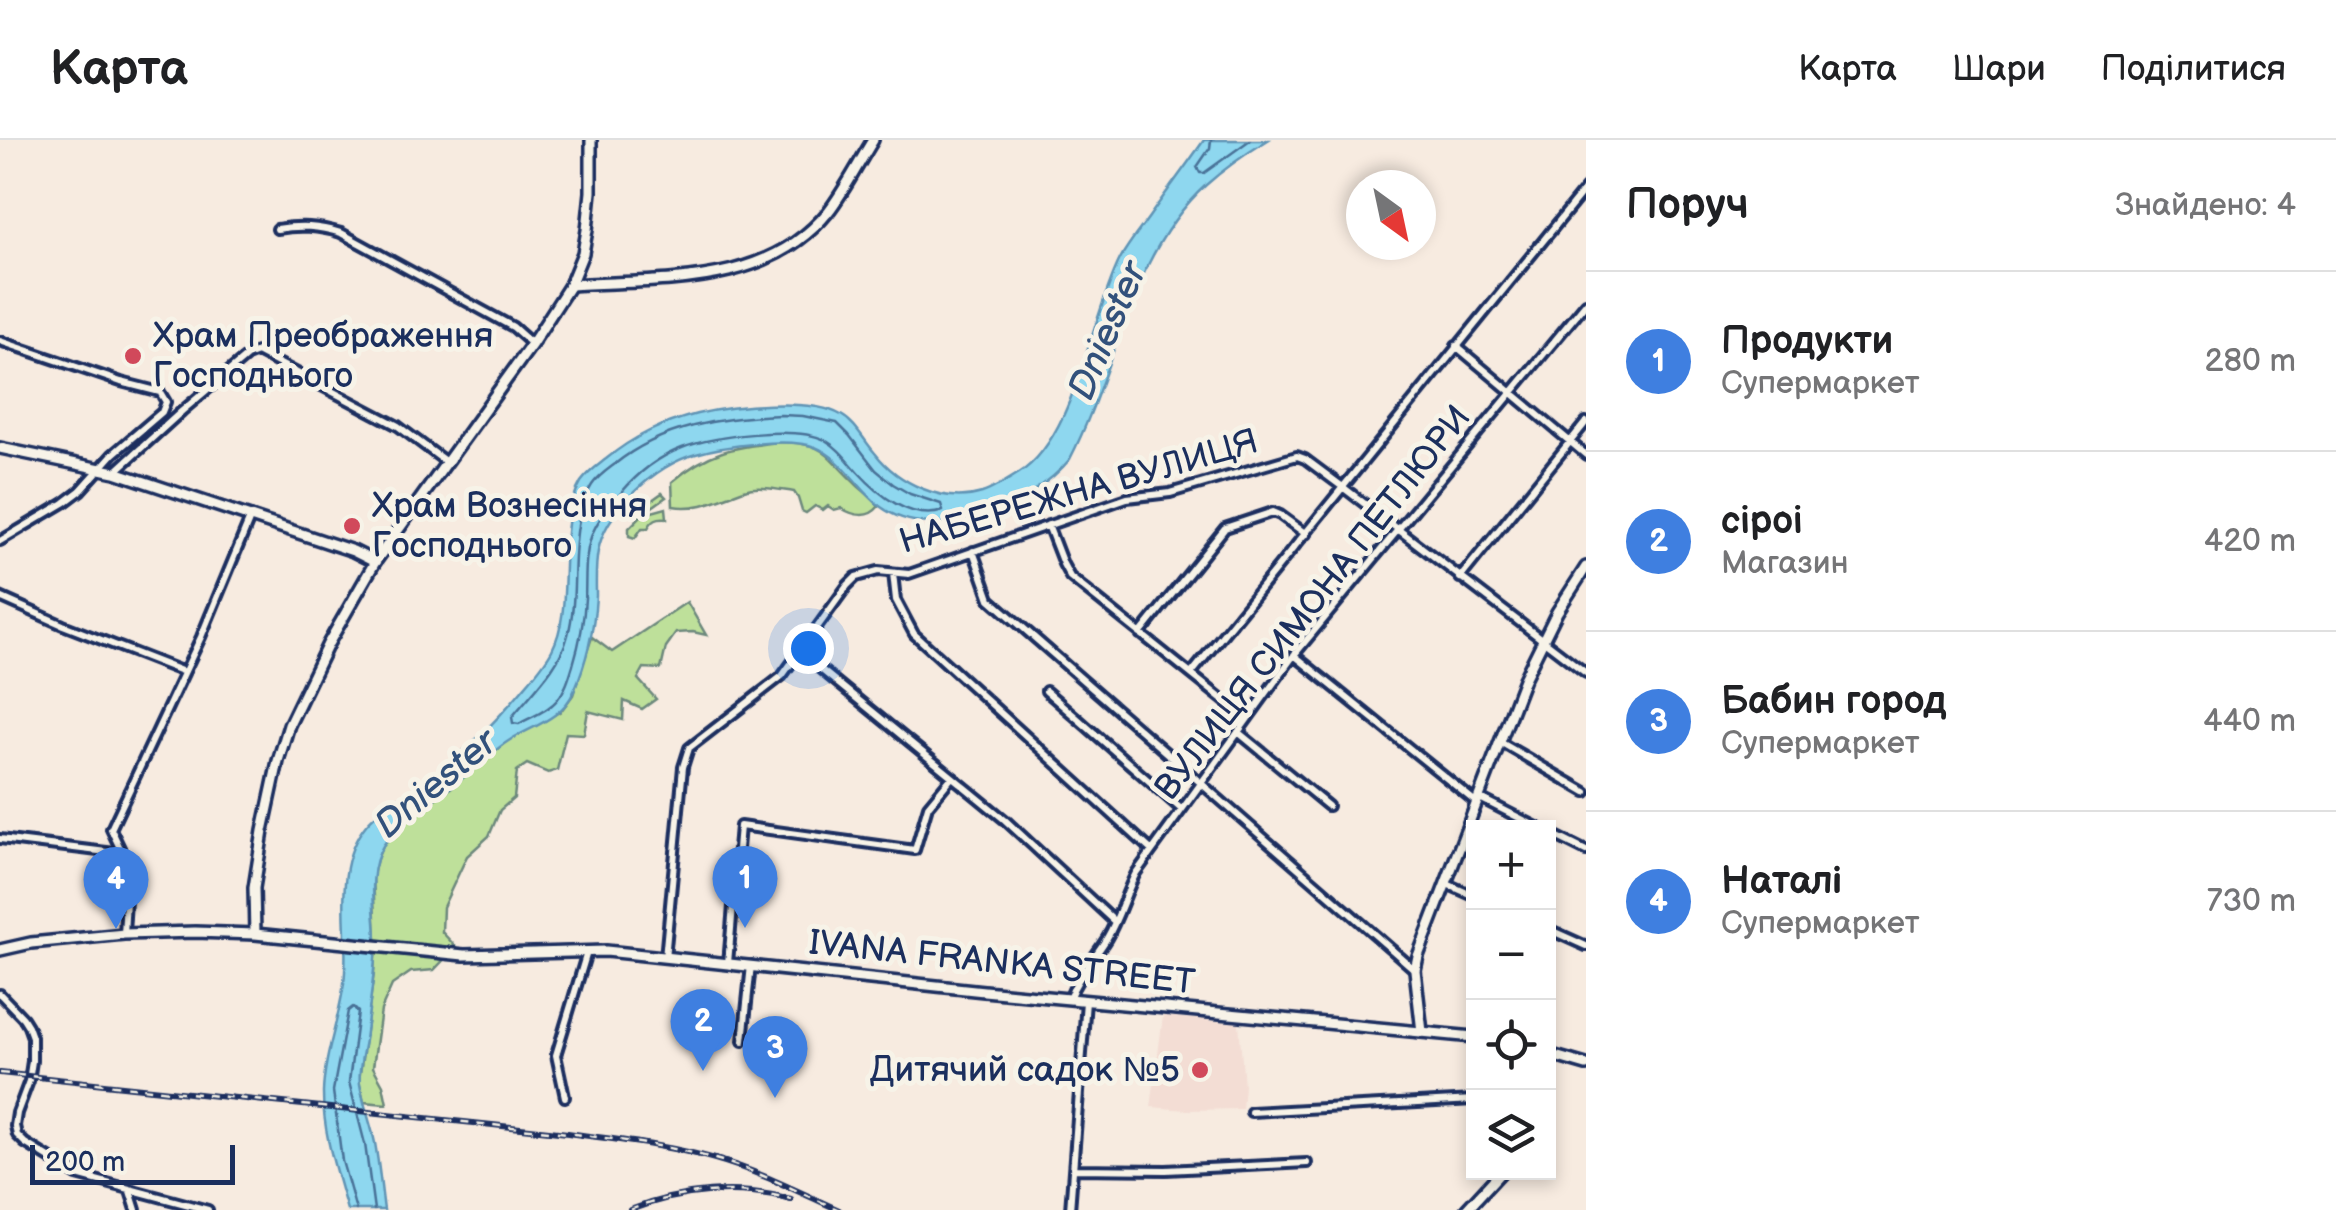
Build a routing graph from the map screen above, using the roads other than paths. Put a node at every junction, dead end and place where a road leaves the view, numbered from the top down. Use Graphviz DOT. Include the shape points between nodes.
graph roads {
  1 [pos="591,140"];
  2 [pos="873,140"];
  3 [pos="1586,188"];
  4 [pos="276,229"];
  5 [pos="570,285"];
  6 [pos="1586,302"];
  7 [pos="0,341"];
  8 [pos="532,344"];
  9 [pos="1456,346"];
  10 [pos="1512,391"];
  11 [pos="1586,422"];
  12 [pos="1570,441"];
  13 [pos="0,448"];
  14 [pos="1586,455"];
  15 [pos="446,462"];
  16 [pos="100,469"];
  17 [pos="115,472"];
  18 [pos="1344,488"];
  19 [pos="251,516"];
  20 [pos="1048,524"];
  21 [pos="1399,530"];
  22 [pos="1306,534"];
  23 [pos="0,541"];
  24 [pos="973,551"];
  25 [pos="375,562"];
  26 [pos="1586,568"];
  27 [pos="893,573"];
  28 [pos="1460,578"];
  29 [pos="0,597"];
  30 [pos="1140,634"];
  31 [pos="1542,640"];
  32 [pos="801,653"];
  33 [pos="1294,656"];
  34 [pos="184,672"];
  35 [pos="1586,673"];
  36 [pos="1192,674"];
  37 [pos="1046,691"];
  38 [pos="1247,718"];
  39 [pos="1238,732"];
  40 [pos="1500,742"];
  41 [pos="952,776"];
  42 [pos="1202,782"];
  43 [pos="1586,792"];
  44 [pos="1479,801"];
  45 [pos="1328,806"];
  46 [pos="1181,809"];
  47 [pos="1521,820"];
  48 [pos="1556,836"];
  49 [pos="0,839"];
  50 [pos="1152,850"];
  51 [pos="1586,851"];
  52 [pos="124,854"];
  53 [pos="1447,884"];
  54 [pos="1466,892"];
  55 [pos="1115,922"];
  56 [pos="1556,933"];
  57 [pos="124,934"];
  58 [pos="255,934"];
  59 [pos="1586,946"];
  60 [pos="0,950"];
  61 [pos="588,950"];
  62 [pos="665,958"];
  63 [pos="728,963"];
  64 [pos="752,965"];
  65 [pos="1415,970"];
  66 [pos="0,994"];
  67 [pos="1069,999"];
  68 [pos="1086,1000"];
  69 [pos="1422,1032"];
  70 [pos="1466,1035"];
  71 [pos="744,1041"];
  72 [pos="1556,1056"];
  73 [pos="1586,1065"];
  74 [pos="565,1097"];
  75 [pos="1466,1100"];
  76 [pos="1251,1112"];
  77 [pos="1307,1163"];
  78 [pos="1074,1170"];
  79 [pos="1494,1180"];
  80 [pos="130,1190"];
  81 [pos="136,1210"];
  82 [pos="208,1210"];
  83 [pos="1070,1210"];
  84 [pos="1466,1210"];
  1 -- 5 [label="main road" via="587,230"];
  2 -- 5 [label="main road" via="827,213 795,243 760,262 706,276"];
  3 -- 9 [label="street"];
  4 -- 8 [label="street" via="301,225 340,233"];
  5 -- 8 [label="main road"];
  6 -- 10 [label="street, ВУЛИЦЯ СИМОНА ПЕТЛЮРИ"];
  7 -- 16 [label="street" via="165,397 162,412"];
  8 -- 15 [label="main road"];
  9 -- 10 [label="street"];
  9 -- 18 [label="street"];
  10 -- 12 [label="street"];
  10 -- 21 [label="street, ВУЛИЦЯ СИМОНА ПЕТЛЮРИ"];
  11 -- 12 [label="street"];
  12 -- 14 [label="street"];
  12 -- 28 [label="street"];
  13 -- 16 [label="main road"];
  15 -- 17 [label="street" via="398,426 257,352"];
  15 -- 25 [label="main road"];
  16 -- 17 [label="main road"];
  16 -- 23 [label="street" via="64,503"];
  17 -- 19 [label="main road"];
  18 -- 20 [label="street, НАБЕРЕЖНА ВУЛИЦЯ" via="1305,458 1292,456"];
  18 -- 21 [label="street, НАБЕРЕЖНА ВУЛИЦЯ"];
  18 -- 22 [label="street"];
  19 -- 25 [label="main road"];
  19 -- 34 [label="street"];
  20 -- 24 [label="street, НАБЕРЕЖНА ВУЛИЦЯ"];
  20 -- 30 [label="street" via="1070,577"];
  21 -- 28 [label="street, НАБЕРЕЖНА ВУЛИЦЯ"];
  21 -- 33 [label="street, ВУЛИЦЯ СИМОНА ПЕТЛЮРИ"];
  22 -- 30 [label="street" via="1272,512 1224,528"];
  22 -- 36 [label="street"];
  24 -- 27 [label="street, НАБЕРЕЖНА ВУЛИЦЯ" via="909,574"];
  24 -- 42 [label="street" via="990,599"];
  25 -- 58 [label="main road" via="289,724 262,831"];
  26 -- 31 [label="main road"];
  27 -- 32 [label="street, НАБЕРЕЖНА ВУЛИЦЯ" via="856,578"];
  27 -- 50 [label="street" via="896,600 914,634"];
  28 -- 31 [label="street, НАБЕРЕЖНА ВУЛИЦЯ"];
  29 -- 34 [label="street"];
  30 -- 36 [label="street"];
  31 -- 35 [label="street, НАБЕРЕЖНА ВУЛИЦЯ"];
  31 -- 40 [label="main road"];
  32 -- 41 [label="street"];
  32 -- 62 [label="street" via="768,688 689,748"];
  33 -- 38 [label="street, ВУЛИЦЯ СИМОНА ПЕТЛЮРИ"];
  33 -- 44 [label="street"];
  34 -- 52 [label="street" via="111,829"];
  36 -- 38 [label="street"];
  37 -- 46 [label="street"];
  38 -- 39 [label="street, ВУЛИЦЯ СИМОНА ПЕТЛЮРИ"];
  39 -- 42 [label="street, ВУЛИЦЯ СИМОНА ПЕТЛЮРИ"];
  39 -- 45 [label="street"];
  40 -- 43 [label="street"];
  40 -- 44 [label="main road"];
  41 -- 55 [label="street"];
  41 -- 63 [label="street" via="928,806 915,850 740,826"];
  42 -- 46 [label="street, ВУЛИЦЯ СИМОНА ПЕТЛЮРИ"];
  42 -- 65 [label="street"];
  44 -- 47 [label="street"];
  44 -- 53 [label="main road"];
  46 -- 50 [label="street, ВУЛИЦЯ СИМОНА ПЕТЛЮРИ"];
  48 -- 51 [label="street"];
  49 -- 52 [label="street"];
  50 -- 55 [label="street, ВУЛИЦЯ СИМОНА ПЕТЛЮРИ"];
  52 -- 57 [label="street"];
  53 -- 54 [label="street"];
  53 -- 65 [label="main road"];
  55 -- 67 [label="street, ВУЛИЦЯ СИМОНА ПЕТЛЮРИ"];
  56 -- 59 [label="street"];
  57 -- 58 [label="main road, IVANA FRANKA STREET"];
  57 -- 60 [label="main road, IVANA FRANKA STREET"];
  58 -- 61 [label="main road, IVANA FRANKA STREET" via="464,955"];
  61 -- 62 [label="main road, IVANA FRANKA STREET"];
  61 -- 74 [label="street" via="556,1054"];
  62 -- 63 [label="main road, IVANA FRANKA STREET"];
  63 -- 64 [label="main road, IVANA FRANKA STREET"];
  64 -- 67 [label="main road, IVANA FRANKA STREET"];
  64 -- 71 [label="street"];
  65 -- 69 [label="main road"];
  66 -- 80 [label="street" via="32,1037 17,1134 76,1174"];
  67 -- 68 [label="main road, IVANA FRANKA STREET"];
  68 -- 69 [label="main road, IVANA FRANKA STREET"];
  68 -- 78 [label="street"];
  69 -- 70 [label="main road, IVANA FRANKA STREET"];
  72 -- 73 [label="main road"];
  75 -- 76 [label="street"];
  77 -- 78 [label="street"];
  78 -- 83 [label="street"];
  79 -- 84 [label="main road"];
  80 -- 81 [label="street"];
  80 -- 82 [label="street"];
}
